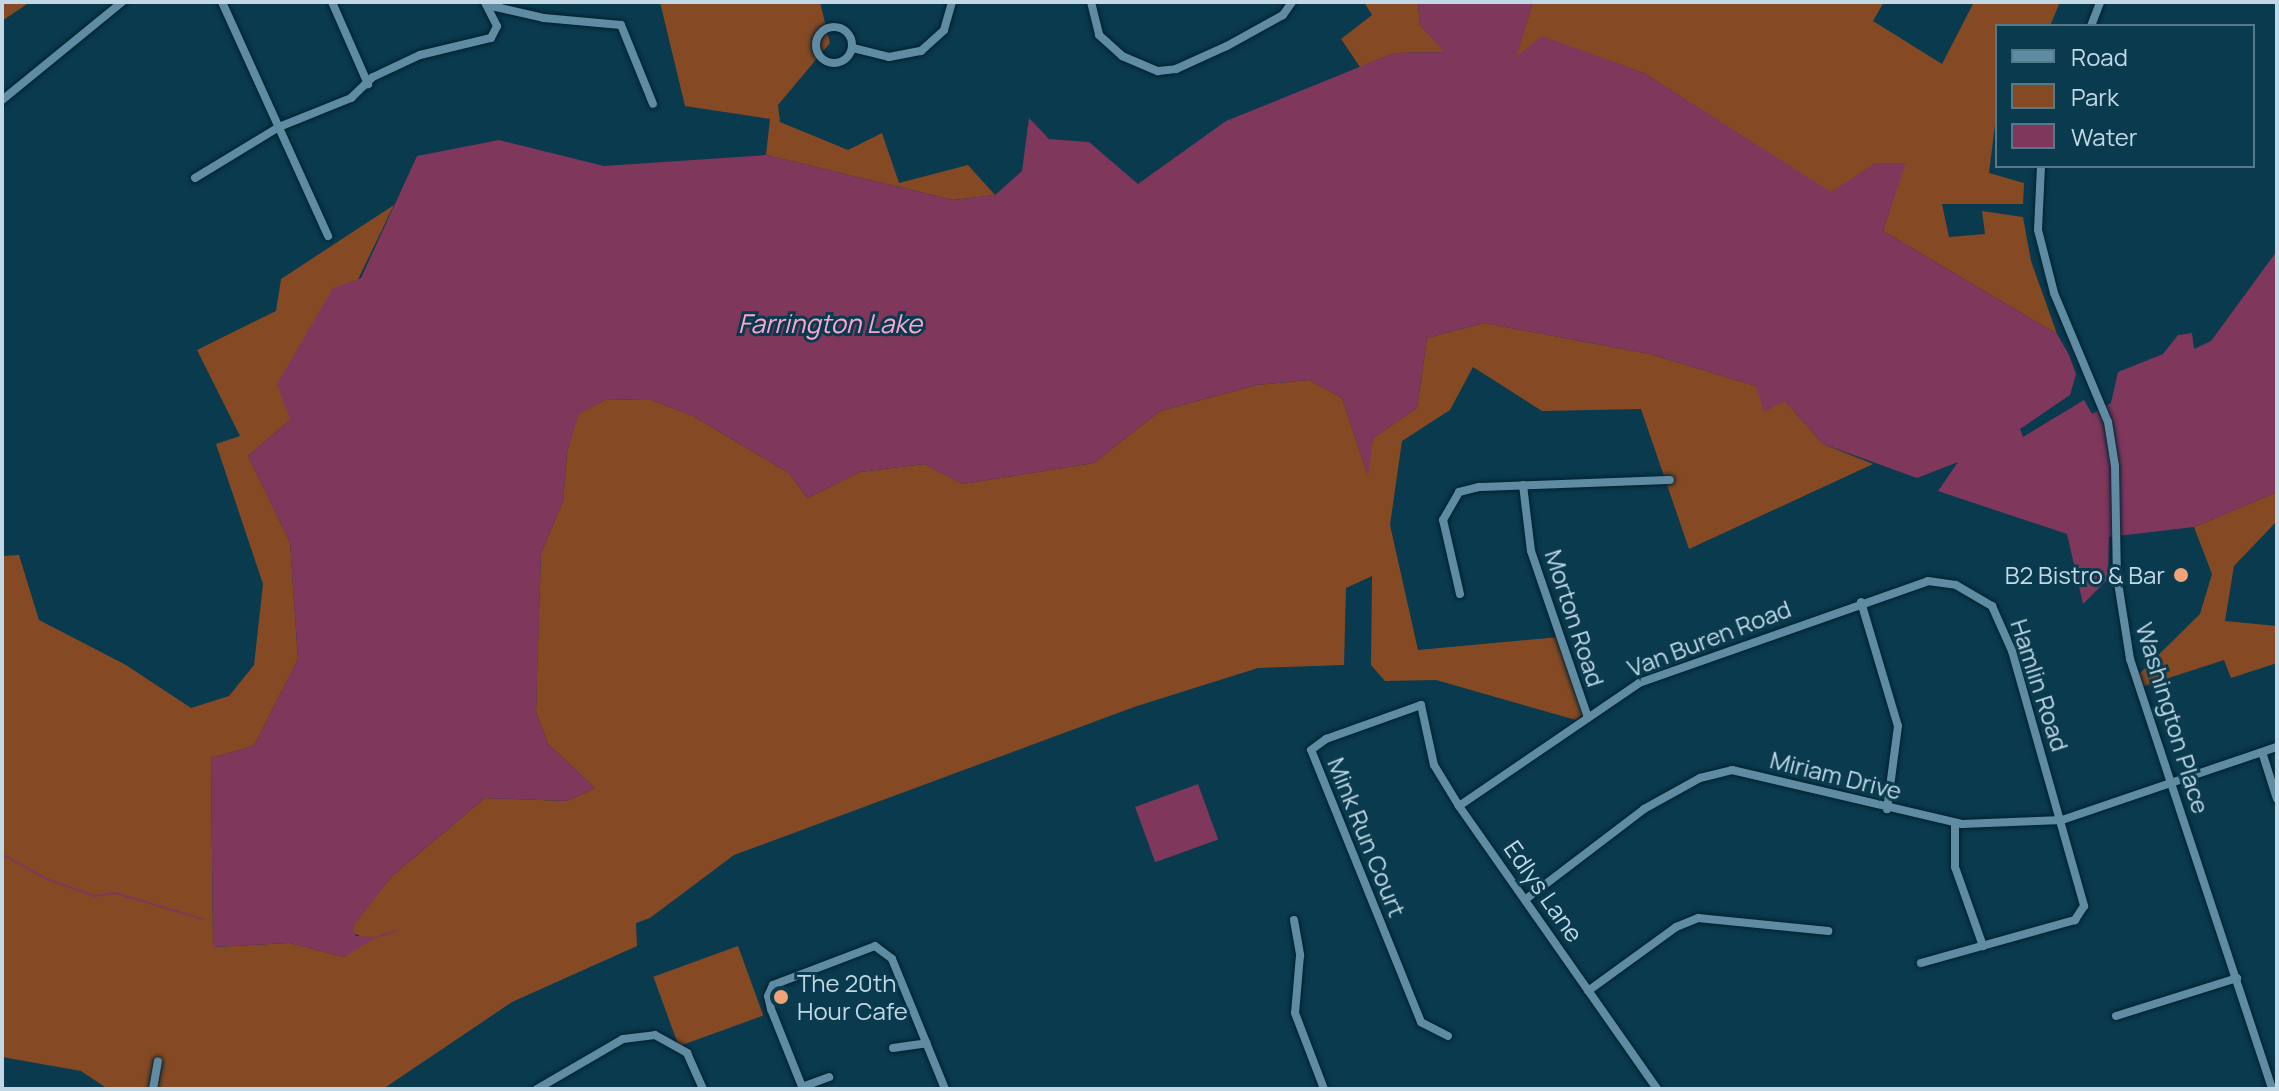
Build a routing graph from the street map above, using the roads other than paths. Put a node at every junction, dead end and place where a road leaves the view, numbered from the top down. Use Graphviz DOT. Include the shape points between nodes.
graph roads {
  1 [pos="122,2"];
  2 [pos="222,2"];
  3 [pos="332,2"];
  4 [pos="952,2"];
  5 [pos="1091,2"];
  6 [pos="1292,2"];
  7 [pos="2100,2"];
  8 [pos="486,3"];
  9 [pos="2092,24"];
  10 [pos="853,48"];
  11 [pos="368,84"];
  12 [pos="2,100"];
  13 [pos="653,104"];
  14 [pos="279,127"];
  15 [pos="2041,168"];
  16 [pos="195,178"];
  17 [pos="328,236"];
  18 [pos="1670,480"];
  19 [pos="1523,485"];
  20 [pos="1460,594"];
  21 [pos="1861,602"];
  22 [pos="1421,705"];
  23 [pos="1587,715"];
  24 [pos="2277,747"];
  25 [pos="2262,752"];
  26 [pos="2169,781"];
  27 [pos="2277,799"];
  28 [pos="1459,806"];
  29 [pos="1887,809"];
  30 [pos="2060,820"];
  31 [pos="1955,823"];
  32 [pos="1526,899"];
  33 [pos="1294,920"];
  34 [pos="1828,931"];
  35 [pos="1983,946"];
  36 [pos="1921,963"];
  37 [pos="2237,978"];
  38 [pos="1588,991"];
  39 [pos="2116,1016"];
  40 [pos="1448,1036"];
  41 [pos="927,1043"];
  42 [pos="893,1048"];
  43 [pos="158,1061"];
  44 [pos="829,1077"];
  45 [pos="803,1088"];
  46 [pos="153,1089"];
  47 [pos="537,1089"];
  48 [pos="703,1089"];
  49 [pos="945,1089"];
  50 [pos="1324,1089"];
  51 [pos="1657,1089"];
  52 [pos="2272,1089"];
  1 -- 12 [label="street"];
  2 -- 14 [label="street"];
  3 -- 11 [label="street"];
  4 -- 10 [label="street" via="944,30 921,51 889,57"];
  5 -- 6 [label="street" via="1099,35 1122,56 1158,71 1176,69 1227,46 1283,15"];
  7 -- 9 [label="street"];
  8 -- 11 [label="street" via="496,33 462,49 420,55"];
  8 -- 13 [label="street" via="544,18 621,25"];
  10 -- 10 [label="street" via="848,33 838,27 827,28 816,42 817,53 831,64 847,59"];
  11 -- 14 [label="street" via="351,98"];
  14 -- 16 [label="street"];
  14 -- 17 [label="street"];
  15 -- 26 [label="street, Washington Place" via="2038,230 2054,293 2096,387 2115,466 2117,576 2130,659"];
  18 -- 19 [label="street"];
  19 -- 20 [label="street" via="1459,492 1447,508 1443,520"];
  19 -- 23 [label="street, Morton Road" via="1531,551"];
  21 -- 23 [label="street, Van Buren Road" via="1639,683"];
  21 -- 29 [label="street" via="1898,726"];
  21 -- 30 [label="street, Hamlin Road" via="1928,581 1956,585 1992,606 2012,651"];
  22 -- 28 [label="street, Edlys Lane" via="1434,765"];
  22 -- 40 [label="street, Mink Run Court" via="1326,739 1311,750 1421,1022"];
  23 -- 28 [label="street, Van Buren Road"];
  24 -- 25 [label="street, Miriam Drive"];
  25 -- 26 [label="street, Miriam Drive"];
  25 -- 27 [label="street"];
  26 -- 30 [label="street, Miriam Drive"];
  26 -- 37 [label="street, Washington Place"];
  28 -- 32 [label="street, Edlys Lane"];
  29 -- 31 [label="street, Miriam Drive"];
  29 -- 32 [label="street, Miriam Drive" via="1732,770 1700,778 1644,809"];
  30 -- 31 [label="street, Miriam Drive"];
  30 -- 35 [label="street, Hamlin Road" via="2084,897 2082,911 2075,920"];
  31 -- 35 [label="street" via="1955,867"];
  32 -- 38 [label="street, Edlys Lane"];
  33 -- 50 [label="street" via="1300,955 1295,1013"];
  34 -- 38 [label="street" via="1698,918 1676,927"];
  35 -- 36 [label="street"];
  37 -- 39 [label="street"];
  37 -- 52 [label="street, Washington Place"];
  38 -- 51 [label="street, Edlys Lane"];
  41 -- 42 [label="street"];
  41 -- 45 [label="street" via="886,951 863,948 773,985 768,996"];
  41 -- 49 [label="street"];
  43 -- 46 [label="street"];
  44 -- 45 [label="street"];
  47 -- 48 [label="street" via="623,1039 655,1035 687,1053"];
}
